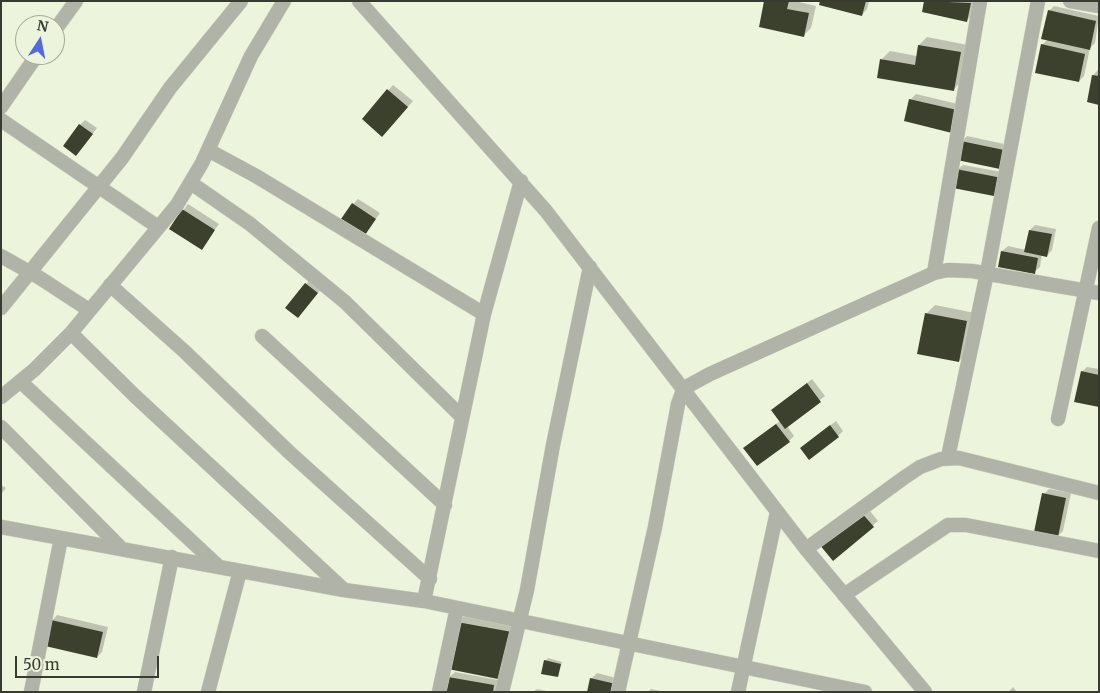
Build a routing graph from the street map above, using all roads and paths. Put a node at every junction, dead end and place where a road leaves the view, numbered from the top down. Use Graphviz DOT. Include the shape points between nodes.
graph roads {
  1 [pos="76,1"];
  2 [pos="241,1"];
  3 [pos="284,1"];
  4 [pos="980,1"];
  5 [pos="1038,1"];
  6 [pos="1070,1"];
  7 [pos="366,4"];
  8 [pos="1099,6"];
  9 [pos="65,16"];
  10 [pos="30,65"];
  11 [pos="1,107"];
  12 [pos="1,120"];
  13 [pos="208,150"];
  14 [pos="521,181"];
  15 [pos="191,183"];
  16 [pos="97,186"];
  17 [pos="158,227"];
  18 [pos="1099,228"];
  19 [pos="1,256"];
  20 [pos="590,267"];
  21 [pos="29,272"];
  22 [pos="934,272"];
  23 [pos="987,273"];
  24 [pos="110,285"];
  25 [pos="1092,292"];
  26 [pos="1,308"];
  27 [pos="89,310"];
  28 [pos="484,314"];
  29 [pos="71,333"];
  30 [pos="262,336"];
  31 [pos="21,382"];
  32 [pos="684,390"];
  33 [pos="1,397"];
  34 [pos="462,417"];
  35 [pos="1058,420"];
  36 [pos="1,427"];
  37 [pos="948,457"];
  38 [pos="1099,493"];
  39 [pos="445,505"];
  40 [pos="777,512"];
  41 [pos="1,526"];
  42 [pos="61,538"];
  43 [pos="119,546"];
  44 [pos="806,549"];
  45 [pos="1099,551"];
  46 [pos="172,557"];
  47 [pos="217,565"];
  48 [pos="240,571"];
  49 [pos="430,580"];
  50 [pos="344,590"];
  51 [pos="844,596"];
  52 [pos="424,601"];
  53 [pos="457,608"];
  54 [pos="520,622"];
  55 [pos="629,644"];
  56 [pos="743,668"];
  57 [pos="803,686"];
  58 [pos="30,692"];
  59 [pos="144,692"];
  60 [pos="208,692"];
  61 [pos="440,692"];
  62 [pos="502,692"];
  63 [pos="618,692"];
  64 [pos="738,692"];
  65 [pos="865,692"];
  66 [pos="925,692"];
  1 -- 9 [label="street"];
  2 -- 16 [label="street" via="170,88 122,158"];
  3 -- 13 [label="street" via="251,56"];
  4 -- 22 [label="street"];
  5 -- 23 [label="street"];
  6 -- 8 [label="street"];
  7 -- 14 [label="street"];
  10 -- 11 [label="street"];
  12 -- 16 [label="street"];
  13 -- 15 [label="street"];
  13 -- 28 [label="street"];
  14 -- 20 [label="street"];
  14 -- 28 [label="street"];
  15 -- 17 [label="street"];
  15 -- 34 [label="street" via="250,224 345,302"];
  16 -- 17 [label="street"];
  16 -- 21 [label="street"];
  17 -- 24 [label="street"];
  18 -- 25 [label="street"];
  19 -- 21 [label="street"];
  20 -- 32 [label="street"];
  20 -- 54 [label="street"];
  21 -- 26 [label="street"];
  21 -- 27 [label="street"];
  22 -- 23 [label="street" via="959,269"];
  22 -- 32 [label="street" via="710,374"];
  23 -- 25 [label="street"];
  23 -- 37 [label="street"];
  24 -- 27 [label="street"];
  24 -- 49 [label="street"];
  25 -- 35 [label="street"];
  27 -- 29 [label="street"];
  28 -- 34 [label="street"];
  29 -- 31 [label="street"];
  29 -- 50 [label="street"];
  30 -- 39 [label="street"];
  31 -- 33 [label="street"];
  31 -- 47 [label="street"];
  32 -- 40 [label="street"];
  32 -- 55 [label="street" via="676,415"];
  34 -- 39 [label="street"];
  36 -- 43 [label="street"];
  37 -- 38 [label="street"];
  37 -- 44 [label="street" via="920,467"];
  39 -- 49 [label="street"];
  40 -- 44 [label="street"];
  40 -- 56 [label="street"];
  41 -- 42 [label="street"];
  42 -- 43 [label="street"];
  42 -- 58 [label="street"];
  43 -- 46 [label="street"];
  44 -- 51 [label="street"];
  45 -- 51 [label="street" via="966,525 948,526"];
  46 -- 47 [label="street"];
  46 -- 59 [label="street"];
  47 -- 48 [label="street"];
  48 -- 50 [label="street"];
  48 -- 60 [label="street"];
  49 -- 52 [label="street"];
  50 -- 52 [label="street"];
  51 -- 66 [label="street"];
  52 -- 53 [label="street"];
  53 -- 54 [label="street"];
  53 -- 61 [label="street"];
  54 -- 55 [label="street"];
  54 -- 62 [label="street"];
  55 -- 56 [label="street"];
  55 -- 63 [label="street"];
  56 -- 57 [label="street"];
  56 -- 64 [label="street"];
  57 -- 65 [label="street"];
}
